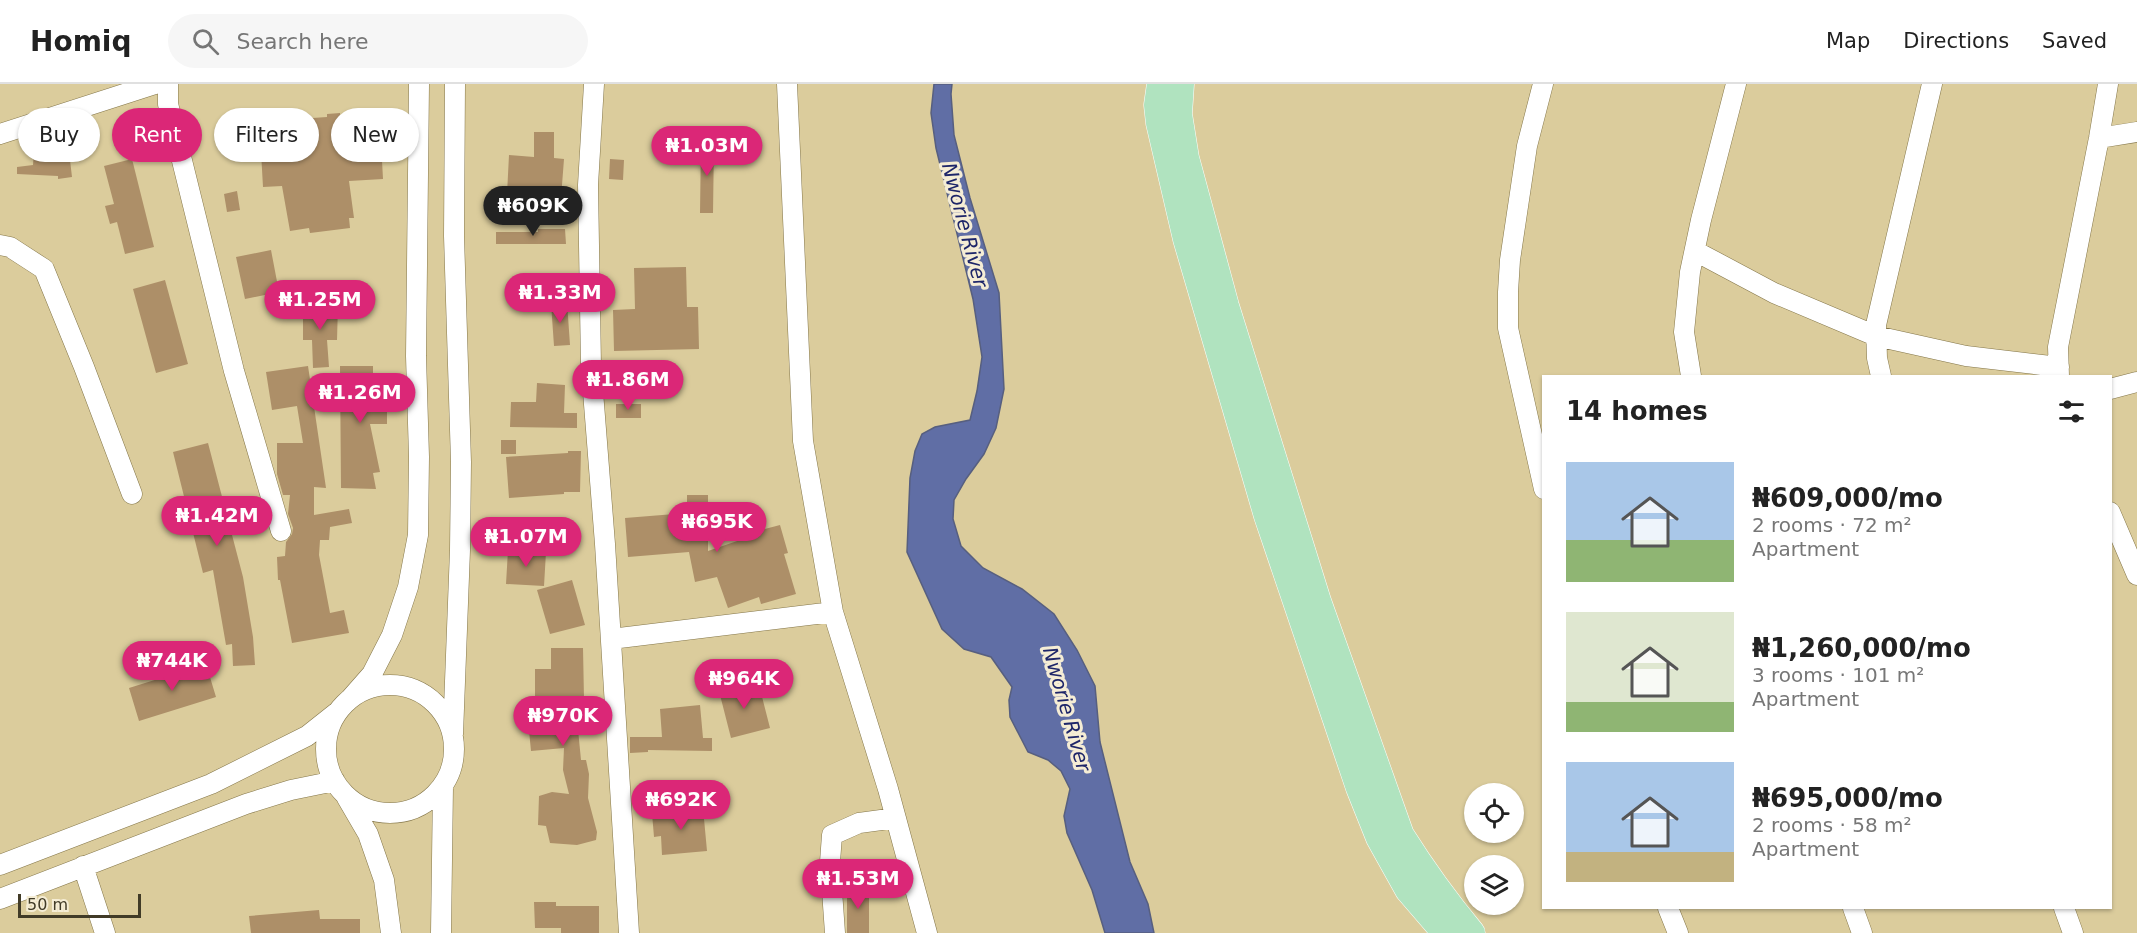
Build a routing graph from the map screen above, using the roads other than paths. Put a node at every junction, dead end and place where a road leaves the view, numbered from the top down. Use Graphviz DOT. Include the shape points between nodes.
graph roads {
  1 [pos="155,84"];
  2 [pos="168,84"];
  3 [pos="419,84"];
  4 [pos="455,84"];
  5 [pos="594,84"];
  6 [pos="787,84"];
  7 [pos="1160,84"];
  8 [pos="1181,84"];
  9 [pos="1543,84"];
  10 [pos="1736,84"];
  11 [pos="1932,84"];
  12 [pos="2108,84"];
  13 [pos="2137,132"];
  14 [pos="0,134"];
  15 [pos="2100,138"];
  16 [pos="0,245"];
  17 [pos="1695,251"];
  18 [pos="1876,336"];
  19 [pos="2059,372"];
  20 [pos="1691,375"];
  21 [pos="1881,375"];
  22 [pos="2137,382"];
  23 [pos="2112,388"];
  24 [pos="1542,480"];
  25 [pos="132,494"];
  26 [pos="2112,517"];
  27 [pos="281,531"];
  28 [pos="2137,575"];
  29 [pos="833,612"];
  30 [pos="611,639"];
  31 [pos="344,705"];
  32 [pos="453,734"];
  33 [pos="443,786"];
  34 [pos="340,788"];
  35 [pos="896,818"];
  36 [pos="0,865"];
  37 [pos="83,866"];
  38 [pos="0,899"];
  39 [pos="1668,909"];
  40 [pos="1853,909"];
  41 [pos="2064,909"];
  42 [pos="105,933"];
  43 [pos="391,933"];
  44 [pos="441,933"];
  45 [pos="629,933"];
  46 [pos="835,933"];
  47 [pos="927,933"];
  48 [pos="1445,933"];
  49 [pos="1472,933"];
  50 [pos="1678,933"];
  51 [pos="1862,933"];
  52 [pos="2073,933"];
  1 -- 14 [label="street"];
  2 -- 27 [label="street" via="168,104 234,371"];
  3 -- 31 [label="street" via="418,535 408,587 392,635 372,674"];
  4 -- 32 [label="street" via="454,236 461,462"];
  5 -- 30 [label="street" via="588,185 591,366"];
  6 -- 29 [label="street" via="803,441"];
  7 -- 48 [label="main road" via="1159,123 1186,239 1267,516 1379,838 1408,890"];
  8 -- 49 [label="main road" via="1179,114 1186,158 1209,249 1318,601 1401,836"];
  9 -- 24 [label="street" via="1527,146 1508,292 1509,328"];
  10 -- 17 [label="street"];
  11 -- 18 [label="street"];
  12 -- 15 [label="street"];
  13 -- 15 [label="street"];
  15 -- 19 [label="street" via="2058,347"];
  16 -- 25 [label="street" via="10,247 44,269"];
  17 -- 18 [label="street" via="1774,293"];
  17 -- 20 [label="street" via="1684,332"];
  18 -- 19 [label="street"];
  18 -- 21 [label="street"];
  22 -- 23 [label="street"];
  26 -- 28 [label="street"];
  29 -- 30 [label="street"];
  29 -- 35 [label="street"];
  30 -- 45 [label="street"];
  31 -- 32 [label="street" via="375,687 402,686 435,703"];
  31 -- 34 [label="street" via="329,728 326,746 328,764"];
  31 -- 36 [label="street" via="307,736 212,784"];
  32 -- 33 [label="street" via="455,752"];
  33 -- 34 [label="street" via="430,799 397,813 361,806"];
  33 -- 44 [label="street"];
  34 -- 37 [label="street" via="246,804"];
  34 -- 43 [label="street" via="368,834 384,880"];
  35 -- 46 [label="street" via="859,823 832,835"];
  35 -- 47 [label="street"];
  37 -- 38 [label="street"];
  37 -- 42 [label="street"];
  39 -- 50 [label="street"];
  40 -- 51 [label="street"];
  41 -- 52 [label="street"];
}
